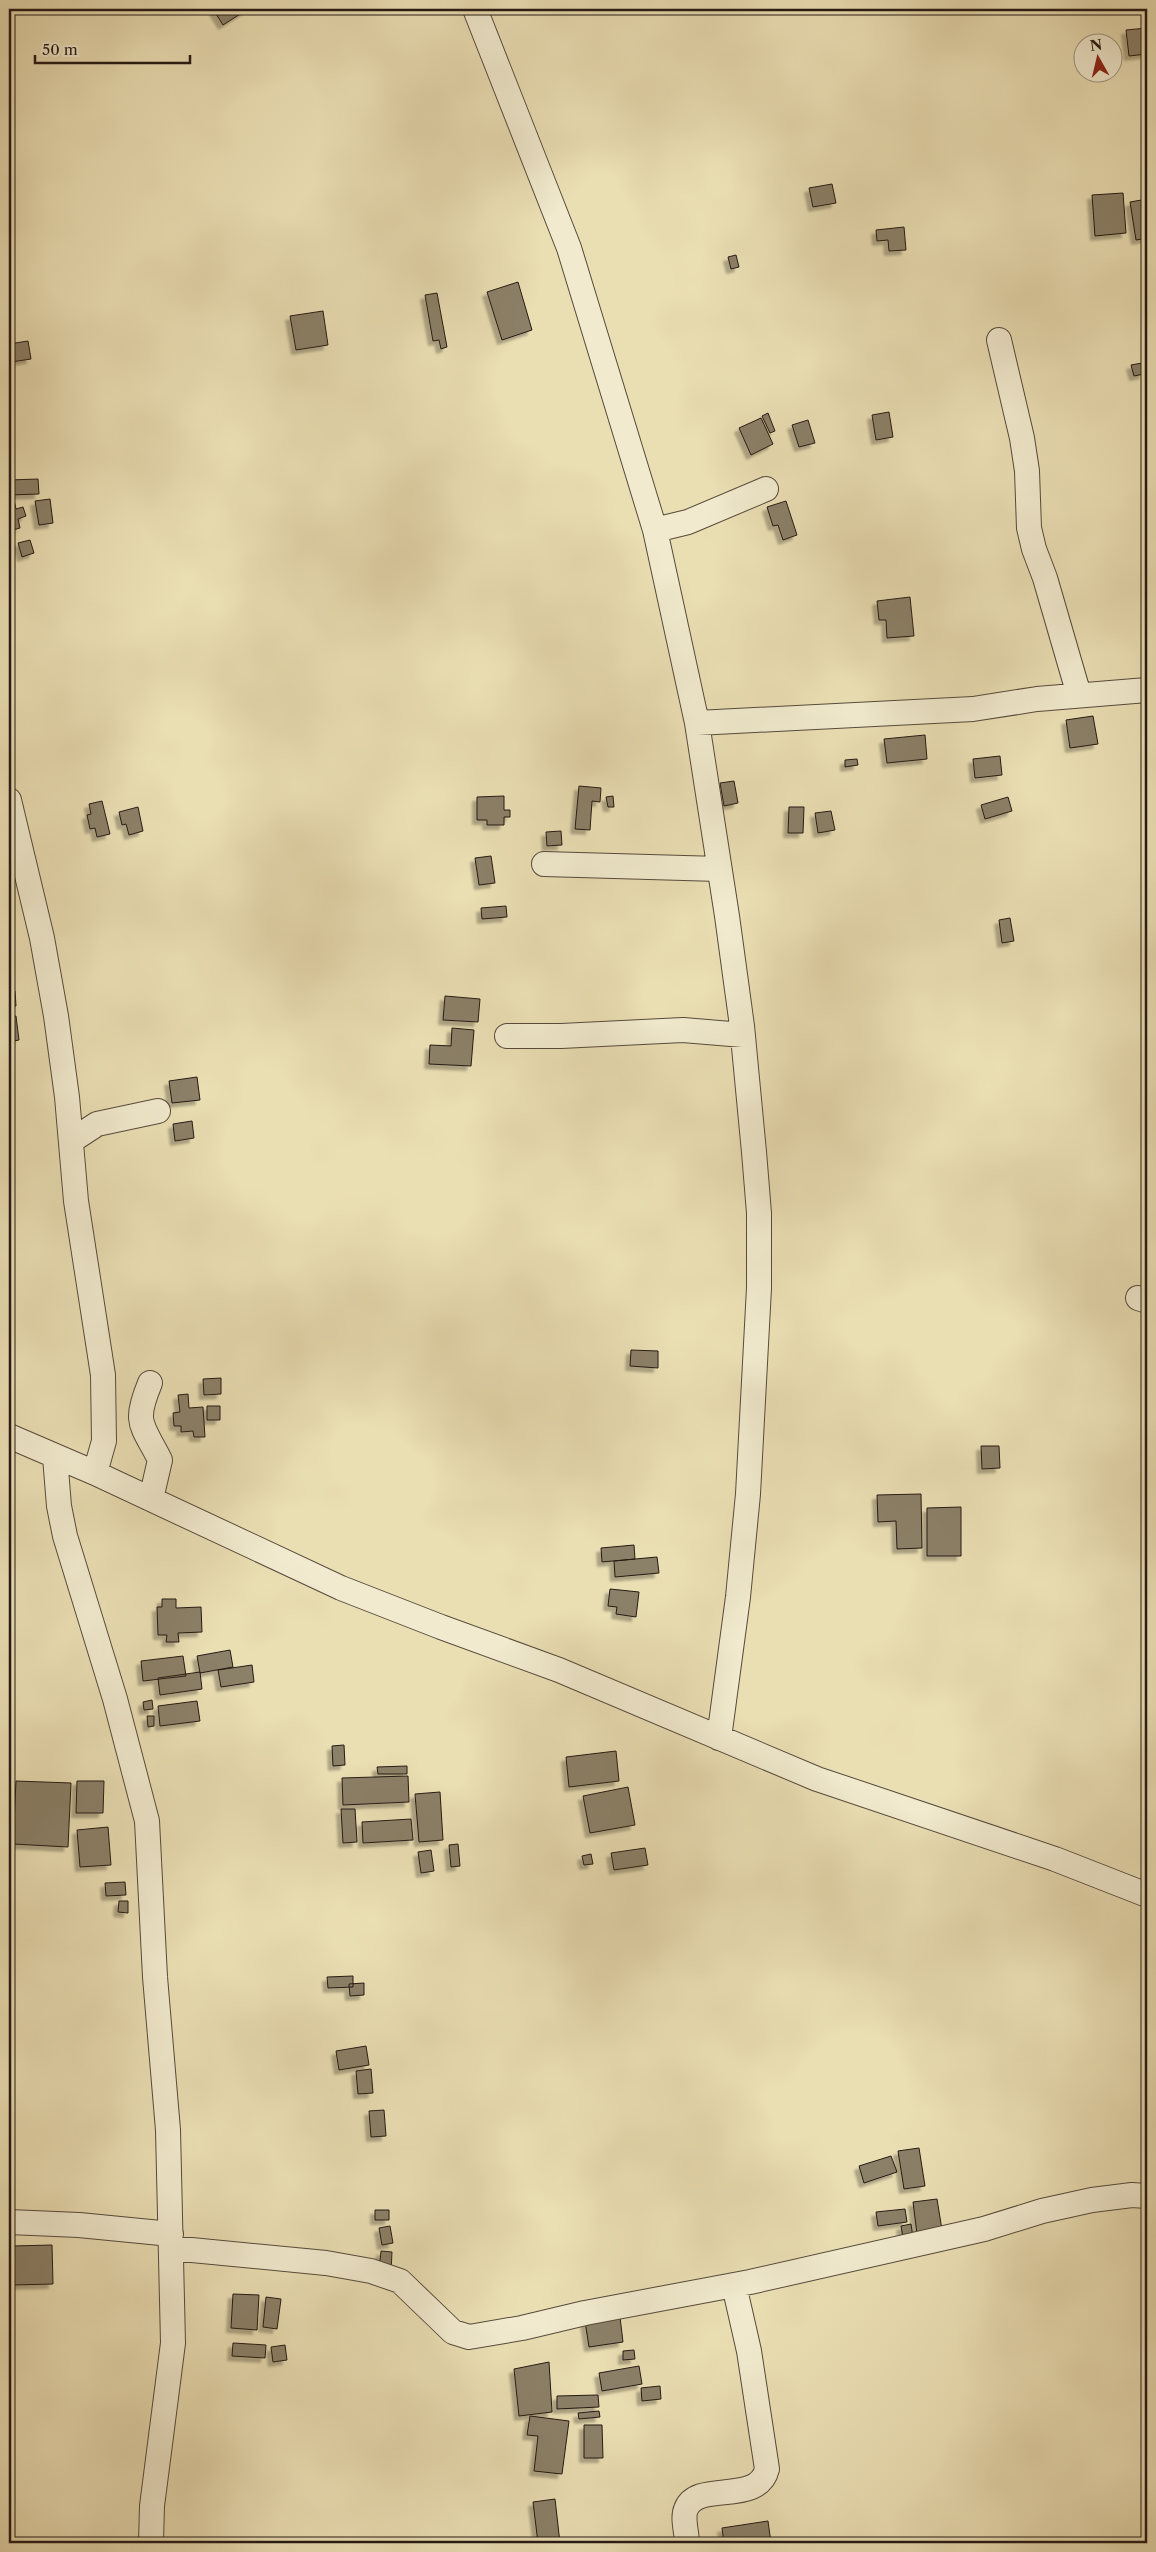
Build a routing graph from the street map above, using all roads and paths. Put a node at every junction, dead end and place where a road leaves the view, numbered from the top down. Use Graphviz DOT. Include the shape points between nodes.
graph roads {
  1 [pos="475,9"];
  2 [pos="999,340"];
  3 [pos="766,489"];
  4 [pos="655,530"];
  5 [pos="1147,690"];
  6 [pos="1079,695"];
  7 [pos="697,724"];
  8 [pos="9,800"];
  9 [pos="544,864"];
  10 [pos="719,869"];
  11 [pos="743,1035"];
  12 [pos="507,1036"];
  13 [pos="158,1111"];
  14 [pos="71,1141"];
  15 [pos="150,1383"];
  16 [pos="9,1436"];
  17 [pos="55,1457"];
  18 [pos="94,1473"];
  19 [pos="151,1499"];
  20 [pos="719,1738"];
  21 [pos="1147,1895"];
  22 [pos="1147,2196"];
  23 [pos="9,2222"];
  24 [pos="171,2241"];
  25 [pos="734,2285"];
  26 [pos="152,2543"];
  27 [pos="687,2543"];
  1 -- 4 [label="street" via="568,248"];
  2 -- 6 [label="street" via="1022,438 1029,528"];
  3 -- 4 [label="street" via="688,522"];
  4 -- 7 [label="street"];
  5 -- 6 [label="street"];
  6 -- 7 [label="street" via="973,709"];
  7 -- 10 [label="street"];
  8 -- 14 [label="street" via="42,938 56,1016"];
  9 -- 10 [label="street"];
  10 -- 11 [label="street"];
  11 -- 12 [label="street" via="683,1030"];
  11 -- 20 [label="street" via="759,1213 757,1340 748,1494"];
  13 -- 14 [label="street" via="97,1124"];
  14 -- 18 [label="street" via="76,1201 103,1375 104,1441"];
  15 -- 19 [label="street" via="140,1408 144,1431 160,1460"];
  16 -- 17 [label="street"];
  17 -- 18 [label="street"];
  17 -- 24 [label="street" via="65,1536 115,1699 147,1821 155,1977 168,2130"];
  18 -- 19 [label="street"];
  19 -- 20 [label="street" via="341,1588 559,1670"];
  20 -- 21 [label="street" via="817,1779 1056,1859"];
  22 -- 25 [label="street" via="1092,2200 984,2229"];
  23 -- 24 [label="street" via="79,2225"];
  24 -- 25 [label="street" via="371,2270 400,2281 453,2332 468,2337"];
  24 -- 26 [label="street" via="173,2343 152,2506"];
  25 -- 27 [label="street" via="749,2351 767,2469 765,2478 758,2484 694,2499 685,2511"];
}
